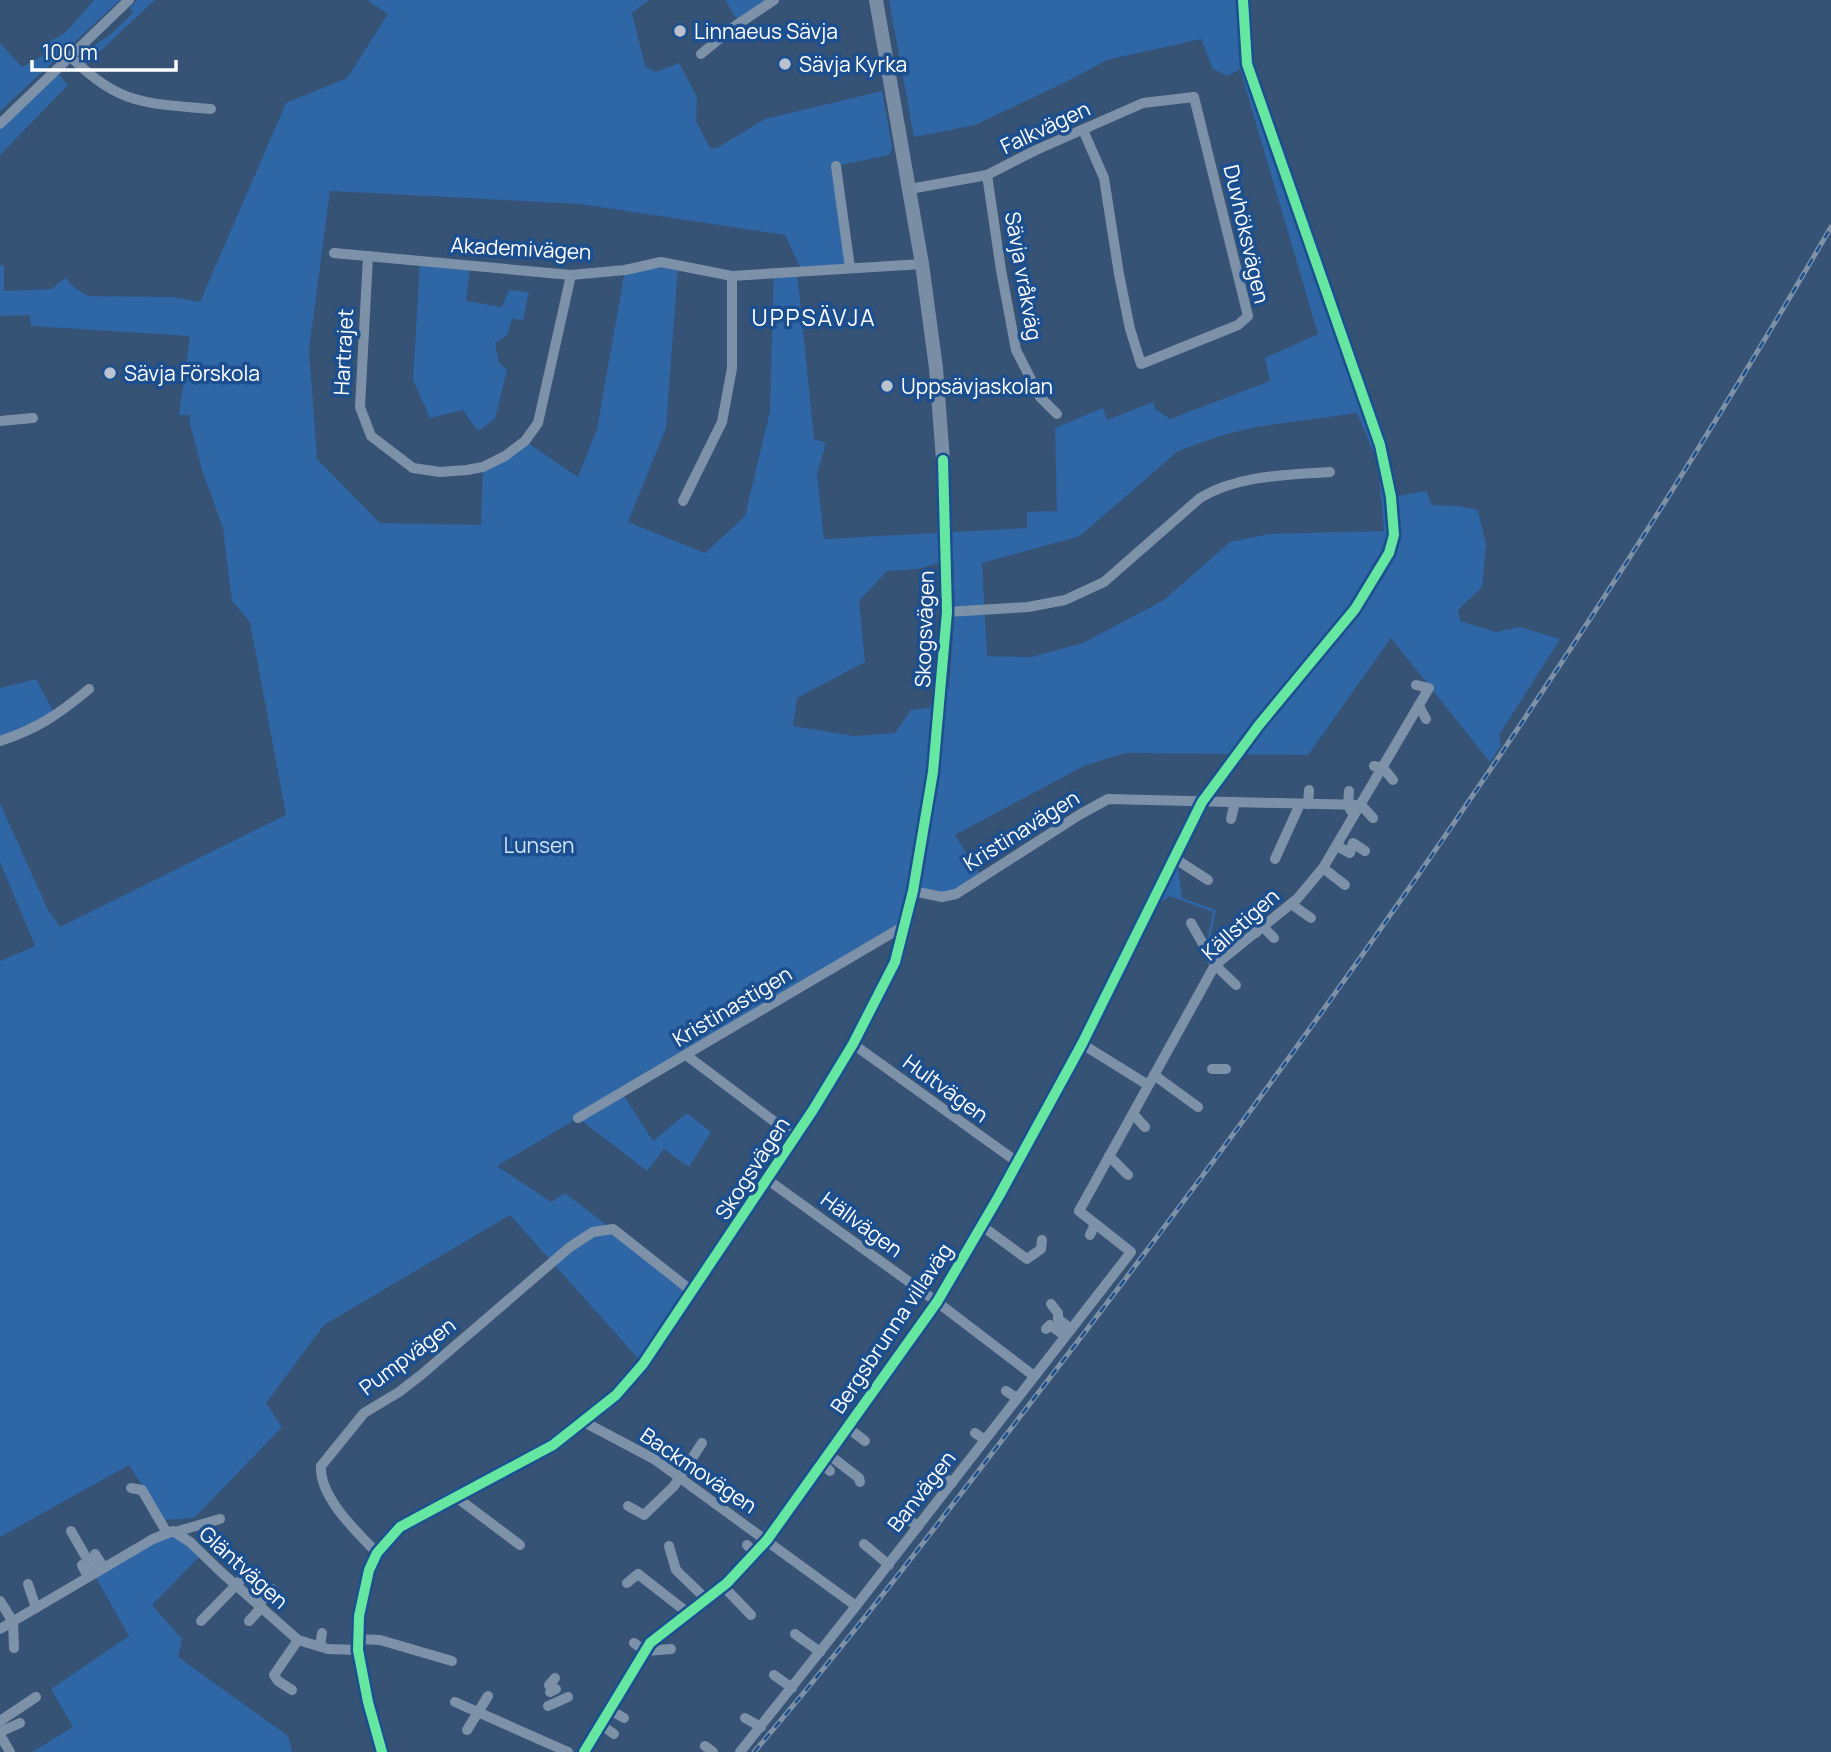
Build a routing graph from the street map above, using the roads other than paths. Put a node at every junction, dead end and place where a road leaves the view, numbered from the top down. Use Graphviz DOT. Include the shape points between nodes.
graph roads {
  1 [pos="129,0"];
  2 [pos="774,0"];
  3 [pos="876,0"];
  4 [pos="701,54"];
  5 [pos="71,57"];
  6 [pos="1194,97"];
  7 [pos="211,110"];
  8 [pos="0,124"];
  9 [pos="1083,130"];
  10 [pos="836,166"];
  11 [pos="987,175"];
  12 [pos="910,189"];
  13 [pos="334,253"];
  14 [pos="368,256"];
  15 [pos="922,264"];
  16 [pos="850,268"];
  17 [pos="571,275"];
  18 [pos="732,276"];
  19 [pos="1057,414"];
  20 [pos="33,418"];
  21 [pos="0,421"];
  22 [pos="1330,471"];
  23 [pos="683,501"];
  24 [pos="947,612"];
  25 [pos="1416,685"];
  26 [pos="89,689"];
  27 [pos="1413,710"];
  28 [pos="1426,719"];
  29 [pos="0,741"];
  30 [pos="1378,767"];
  31 [pos="1393,780"];
  32 [pos="1309,790"];
  33 [pos="1349,791"];
  34 [pos="1202,802"];
  35 [pos="1235,802"];
  36 [pos="1304,804"];
  37 [pos="1348,805"];
  38 [pos="1361,806"];
  39 [pos="1354,818"];
  40 [pos="1373,818"];
  41 [pos="1231,819"];
  42 [pos="1330,850"];
  43 [pos="1365,851"];
  44 [pos="1174,858"];
  45 [pos="1275,859"];
  46 [pos="1323,868"];
  47 [pos="1208,880"];
  48 [pos="1345,885"];
  49 [pos="913,891"];
  50 [pos="1291,904"];
  51 [pos="1311,918"];
  52 [pos="1240,919"];
  53 [pos="1191,923"];
  54 [pos="904,926"];
  55 [pos="1260,930"];
  56 [pos="1274,938"];
  57 [pos="1215,965"];
  58 [pos="1236,985"];
  59 [pos="853,1044"];
  60 [pos="1082,1044"];
  61 [pos="687,1055"];
  62 [pos="1212,1069"];
  63 [pos="1226,1069"];
  64 [pos="1154,1075"];
  65 [pos="1148,1085"];
  66 [pos="1198,1107"];
  67 [pos="1133,1114"];
  68 [pos="578,1118"];
  69 [pos="1126,1126"];
  70 [pos="1145,1127"];
  71 [pos="1133,1135"];
  72 [pos="796,1138"];
  73 [pos="1109,1156"];
  74 [pos="1017,1162"];
  75 [pos="1128,1175"];
  76 [pos="768,1180"];
  77 [pos="1095,1224"];
  78 [pos="982,1226"];
  79 [pos="1090,1235"];
  80 [pos="1042,1240"];
  81 [pos="692,1292"];
  82 [pos="937,1302"];
  83 [pos="1051,1304"];
  84 [pos="1046,1329"];
  85 [pos="1068,1332"];
  86 [pos="1034,1376"];
  87 [pos="1006,1391"];
  88 [pos="1017,1398"];
  89 [pos="584,1422"];
  90 [pos="848,1427"];
  91 [pos="975,1433"];
  92 [pos="985,1440"];
  93 [pos="865,1441"];
  94 [pos="702,1443"];
  95 [pos="828,1454"];
  96 [pos="822,1463"];
  97 [pos="830,1471"];
  98 [pos="937,1474"];
  99 [pos="680,1477"];
  100 [pos="860,1482"];
  101 [pos="952,1483"];
  102 [pos="131,1488"];
  103 [pos="456,1497"];
  104 [pos="628,1506"];
  105 [pos="905,1516"];
  106 [pos="220,1519"];
  107 [pos="918,1527"];
  108 [pos="71,1531"];
  109 [pos="171,1533"];
  110 [pos="766,1540"];
  111 [pos="864,1544"];
  112 [pos="520,1545"];
  113 [pos="670,1546"];
  114 [pos="377,1553"];
  115 [pos="95,1554"];
  116 [pos="82,1565"];
  117 [pos="889,1565"];
  118 [pos="95,1573"];
  119 [pos="244,1577"];
  120 [pos="627,1583"];
  121 [pos="28,1584"];
  122 [pos="236,1586"];
  123 [pos="723,1586"];
  124 [pos="272,1589"];
  125 [pos="706,1599"];
  126 [pos="0,1601"];
  127 [pos="259,1606"];
  128 [pos="856,1606"];
  129 [pos="43,1607"];
  130 [pos="688,1613"];
  131 [pos="751,1615"];
  132 [pos="201,1621"];
  133 [pos="249,1621"];
  134 [pos="13,1622"];
  135 [pos="0,1628"];
  136 [pos="322,1633"];
  137 [pos="795,1634"];
  138 [pos="298,1640"];
  139 [pos="634,1643"];
  140 [pos="358,1645"];
  141 [pos="320,1646"];
  142 [pos="14,1647"];
  143 [pos="671,1649"];
  144 [pos="645,1651"];
  145 [pos="820,1652"];
  146 [pos="452,1661"];
  147 [pos="774,1675"];
  148 [pos="792,1688"];
  149 [pos="288,1692"];
  150 [pos="488,1696"];
  151 [pos="36,1697"];
  152 [pos="568,1698"];
  153 [pos="455,1702"];
  154 [pos="548,1706"];
  155 [pos="610,1710"];
  156 [pos="477,1713"];
  157 [pos="624,1718"];
  158 [pos="746,1718"];
  159 [pos="0,1721"];
  160 [pos="20,1723"];
  161 [pos="601,1725"];
  162 [pos="761,1727"];
  163 [pos="467,1730"];
  164 [pos="0,1733"];
  165 [pos="614,1734"];
  166 [pos="583,1748"];
  167 [pos="10,1752"];
  168 [pos="382,1752"];
  169 [pos="568,1752"];
  170 [pos="740,1752"];
  1 -- 5 [label="street"];
  2 -- 4 [label="street"];
  3 -- 12 [label="street, Skogsvägen"];
  5 -- 7 [label="street" via="118,93"];
  5 -- 8 [label="street"];
  6 -- 9 [label="street, Falkvägen" via="1143,103"];
  6 -- 9 [label="street, Duvhöksvägen" via="1248,316 1238,325 1141,364 1119,274 1104,178"];
  9 -- 11 [label="street, Falkvägen"];
  10 -- 16 [label="street"];
  11 -- 12 [label="street, Falkvägen"];
  11 -- 19 [label="street, Sävja vråkväg" via="1016,350 1040,397"];
  12 -- 15 [label="street, Skogsvägen"];
  13 -- 14 [label="street, Akademivägen"];
  14 -- 17 [label="street, Akademivägen"];
  14 -- 17 [label="street, Hartrajet" via="360,407 371,436 413,468 440,472 483,467 505,456 525,441 538,423"];
  15 -- 16 [label="street, Akademivägen"];
  15 -- 24 [label="street, Skogsvägen" via="943,460"];
  16 -- 18 [label="street, Akademivägen"];
  17 -- 18 [label="street, Akademivägen" via="661,262"];
  18 -- 23 [label="street" via="732,368 722,422"];
  20 -- 21 [label="street"];
  22 -- 24 [label="street" via="1217,487 1104,582 1065,600"];
  24 -- 49 [label="street, Skogsvägen" via="933,772"];
  25 -- 27 [label="street, Källstigen" via="1429,688"];
  26 -- 29 [label="street" via="56,716"];
  27 -- 28 [label="street"];
  27 -- 30 [label="street, Källstigen"];
  30 -- 31 [label="street"];
  30 -- 38 [label="street, Källstigen"];
  32 -- 36 [label="street"];
  33 -- 37 [label="street"];
  34 -- 35 [label="street, Kristinavägen"];
  34 -- 44 [label="street, Bergsbrunna villaväg"];
  34 -- 49 [label="street, Kristinavägen" via="1108,799 956,894 942,897"];
  35 -- 36 [label="street, Kristinavägen"];
  35 -- 41 [label="street"];
  36 -- 37 [label="street, Kristinavägen"];
  36 -- 45 [label="street, Källstigen"];
  37 -- 38 [label="street, Kristinavägen"];
  37 -- 39 [label="street"];
  38 -- 39 [label="street, Källstigen"];
  38 -- 40 [label="street"];
  39 -- 42 [label="street, Källstigen"];
  42 -- 43 [label="street" via="1350,853 1353,843"];
  42 -- 46 [label="street, Källstigen"];
  44 -- 47 [label="street"];
  44 -- 60 [label="street, Bergsbrunna villaväg"];
  46 -- 48 [label="street"];
  46 -- 50 [label="street, Källstigen" via="1307,879"];
  49 -- 54 [label="street, Skogsvägen"];
  50 -- 51 [label="street"];
  50 -- 55 [label="street, Källstigen"];
  52 -- 55 [label="street"];
  53 -- 57 [label="street"];
  54 -- 59 [label="street, Skogsvägen" via="895,962"];
  54 -- 61 [label="street, Kristinastigen"];
  55 -- 56 [label="street"];
  55 -- 57 [label="street, Källstigen"];
  57 -- 58 [label="street"];
  57 -- 64 [label="street, Källstigen"];
  59 -- 72 [label="street, Skogsvägen"];
  59 -- 74 [label="street, Hultvägen"];
  60 -- 65 [label="street"];
  60 -- 74 [label="street, Bergsbrunna villaväg"];
  61 -- 68 [label="street, Kristinastigen"];
  61 -- 72 [label="street"];
  62 -- 63 [label="street"];
  64 -- 65 [label="street, Källstigen"];
  64 -- 66 [label="street"];
  65 -- 67 [label="street, Källstigen"];
  67 -- 69 [label="street, Källstigen"];
  67 -- 70 [label="street"];
  69 -- 71 [label="street"];
  69 -- 73 [label="street, Källstigen" via="1112,1140"];
  72 -- 76 [label="street, Skogsvägen"];
  73 -- 75 [label="street"];
  73 -- 77 [label="street, Källstigen" via="1079,1211"];
  74 -- 78 [label="street, Bergsbrunna villaväg"];
  76 -- 81 [label="street, Skogsvägen"];
  76 -- 82 [label="street, Hällvägen"];
  77 -- 79 [label="street"];
  77 -- 85 [label="street, Banvägen" via="1122,1238 1132,1252"];
  78 -- 80 [label="street" via="1027,1259 1041,1250"];
  78 -- 82 [label="street, Bergsbrunna villaväg"];
  81 -- 89 [label="street, Skogsvägen" via="643,1364"];
  81 -- 114 [label="street, Pumpvägen" via="613,1229 593,1232 421,1375 364,1413 321,1466 320,1474 338,1511"];
  82 -- 86 [label="street, Hällvägen"];
  82 -- 90 [label="street, Bergsbrunna villaväg"];
  83 -- 85 [label="street"];
  84 -- 85 [label="street" via="1050,1325"];
  85 -- 86 [label="street, Banvägen"];
  86 -- 88 [label="street, Banvägen"];
  87 -- 88 [label="street"];
  88 -- 92 [label="street, Banvägen"];
  89 -- 99 [label="street, Backmovägen"];
  89 -- 103 [label="street, Skogsvägen" via="553,1445"];
  90 -- 93 [label="street"];
  90 -- 95 [label="street, Bergsbrunna villaväg"];
  91 -- 92 [label="street"];
  92 -- 101 [label="street, Banvägen"];
  94 -- 99 [label="street"];
  95 -- 96 [label="street, Bergsbrunna villaväg"];
  95 -- 100 [label="street"];
  96 -- 97 [label="street"];
  96 -- 110 [label="street, Bergsbrunna villaväg" via="787,1504"];
  98 -- 101 [label="street"];
  99 -- 104 [label="street" via="644,1515"];
  99 -- 110 [label="street, Backmovägen"];
  101 -- 107 [label="street, Banvägen"];
  102 -- 109 [label="street" via="142,1490"];
  103 -- 112 [label="street"];
  103 -- 114 [label="street, Skogsvägen" via="400,1527"];
  105 -- 107 [label="street"];
  106 -- 109 [label="street"];
  107 -- 117 [label="street, Banvägen"];
  108 -- 118 [label="street"];
  109 -- 118 [label="street, Gläntvägen" via="151,1533"];
  109 -- 122 [label="street, Gläntvägen" via="197,1548 223,1579"];
  110 -- 123 [label="street, Bergsbrunna villaväg" via="751,1549"];
  110 -- 128 [label="street, Backmovägen" via="829,1592"];
  111 -- 117 [label="street"];
  113 -- 125 [label="street" via="676,1570"];
  114 -- 140 [label="street, Skogsvägen" via="359,1616"];
  115 -- 118 [label="street"];
  116 -- 118 [label="street"];
  117 -- 128 [label="street, Banvägen"];
  118 -- 129 [label="street, Gläntvägen"];
  119 -- 122 [label="street"];
  120 -- 130 [label="street" via="638,1574"];
  121 -- 129 [label="street"];
  122 -- 127 [label="street, Gläntvägen"];
  122 -- 132 [label="street"];
  123 -- 125 [label="street, Bergsbrunna villaväg"];
  123 -- 131 [label="street"];
  124 -- 127 [label="street"];
  125 -- 130 [label="street, Bergsbrunna villaväg"];
  126 -- 134 [label="street"];
  127 -- 133 [label="street"];
  127 -- 138 [label="street, Gläntvägen"];
  128 -- 145 [label="street, Banvägen"];
  129 -- 134 [label="street, Gläntvägen"];
  130 -- 144 [label="street, Bergsbrunna villaväg" via="678,1627 650,1643"];
  134 -- 135 [label="street, Gläntvägen"];
  134 -- 142 [label="street"];
  136 -- 141 [label="street"];
  137 -- 145 [label="street"];
  138 -- 141 [label="street, Gläntvägen"];
  138 -- 149 [label="street" via="273,1681 292,1690"];
  139 -- 144 [label="street"];
  140 -- 141 [label="street, Gläntvägen"];
  140 -- 146 [label="street, Gläntvägen" via="380,1640"];
  140 -- 168 [label="street, Skogsvägen"];
  143 -- 144 [label="street"];
  144 -- 155 [label="street, Bergsbrunna villaväg"];
  145 -- 148 [label="street, Banvägen"];
  147 -- 148 [label="street"];
  148 -- 162 [label="street, Banvägen"];
  150 -- 156 [label="street"];
  151 -- 159 [label="street"];
  152 -- 154 [label="street"];
  153 -- 156 [label="street"];
  155 -- 157 [label="street"];
  155 -- 161 [label="street, Bergsbrunna villaväg"];
  156 -- 163 [label="street"];
  156 -- 169 [label="street"];
  158 -- 162 [label="street"];
  160 -- 164 [label="street"];
  161 -- 165 [label="street"];
  161 -- 166 [label="street, Bergsbrunna villaväg"];
  162 -- 170 [label="street, Banvägen"];
  164 -- 167 [label="street"];
}
